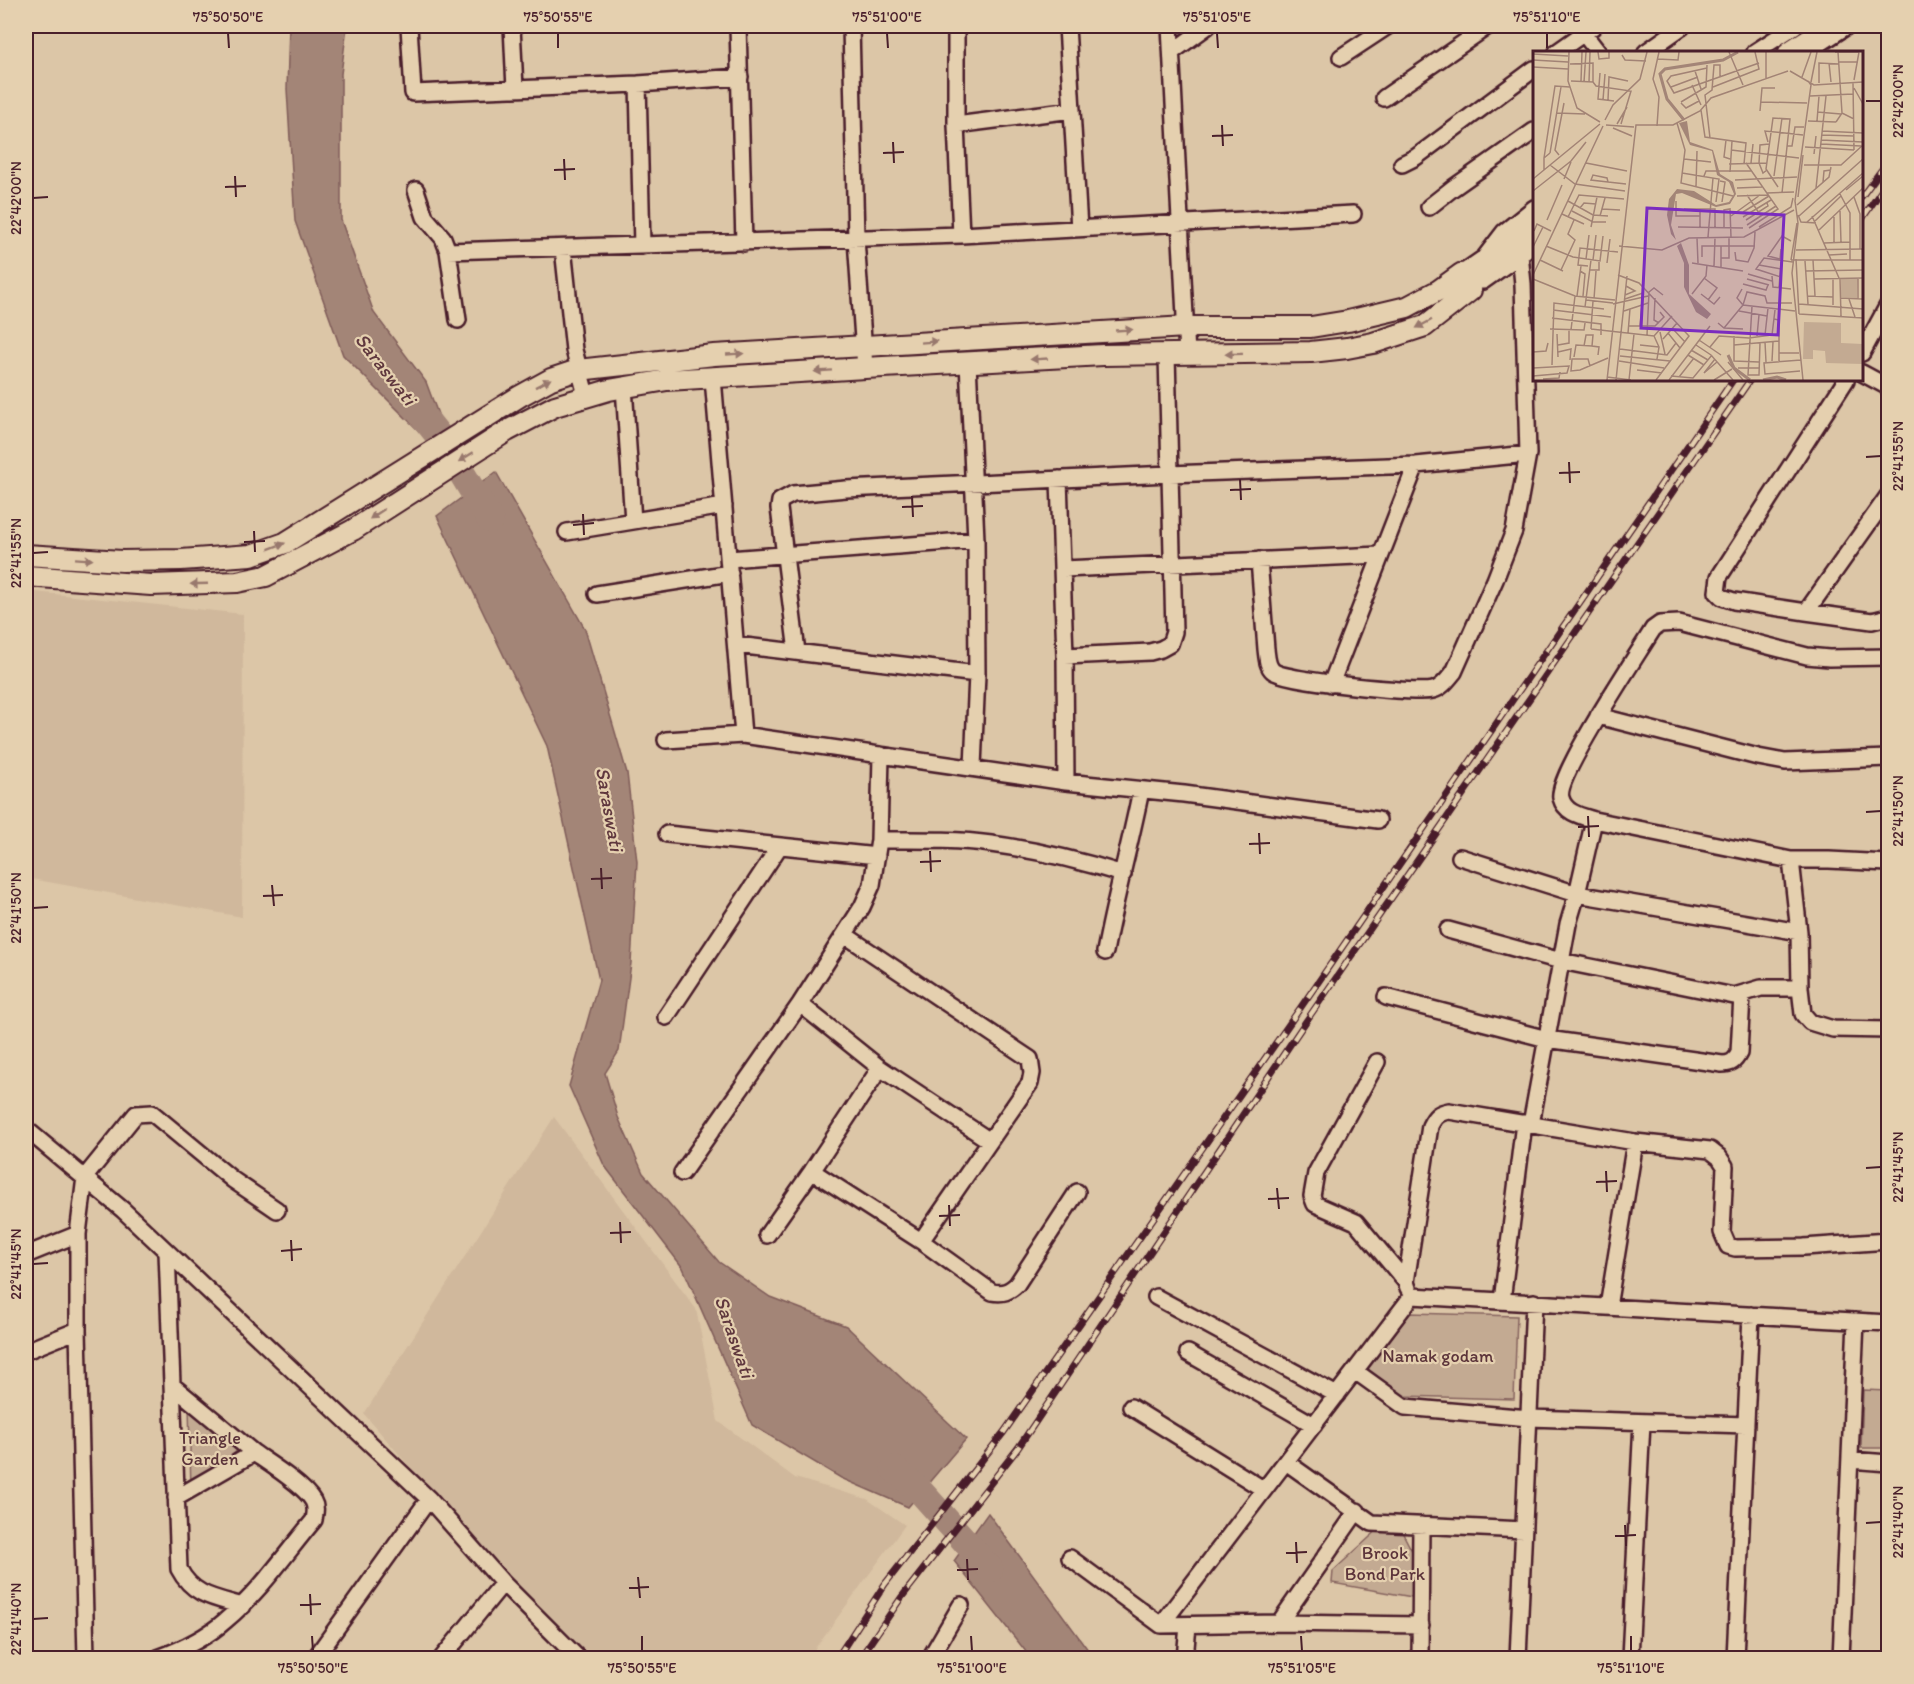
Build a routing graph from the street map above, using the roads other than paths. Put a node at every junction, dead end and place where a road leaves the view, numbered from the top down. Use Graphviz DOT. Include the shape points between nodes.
graph roads {
  1 [pos="409,26"];
  2 [pos="512,26"];
  3 [pos="738,26"];
  4 [pos="851,26"];
  5 [pos="956,26"];
  6 [pos="1067,26"];
  7 [pos="1170,26"];
  8 [pos="1208,26"];
  9 [pos="1388,26"];
  10 [pos="1488,26"];
  11 [pos="1683,26"];
  12 [pos="1795,26"];
  13 [pos="1829,26"];
  14 [pos="1847,26"];
  15 [pos="1585,28"];
  16 [pos="1558,51"];
  17 [pos="1597,51"];
  18 [pos="1647,51"];
  19 [pos="1757,51"];
  20 [pos="1791,51"];
  21 [pos="1809,51"];
  22 [pos="1172,52"];
  23 [pos="1341,57"];
  24 [pos="1533,70"];
  25 [pos="740,77"];
  26 [pos="638,84"];
  27 [pos="515,89"];
  28 [pos="1384,98"];
  29 [pos="1072,110"];
  30 [pos="956,125"];
  31 [pos="1533,132"];
  32 [pos="1402,164"];
  33 [pos="416,190"];
  34 [pos="1429,207"];
  35 [pos="1533,209"];
  36 [pos="1353,214"];
  37 [pos="1180,223"];
  38 [pos="1533,228"];
  39 [pos="1079,229"];
  40 [pos="961,235"];
  41 [pos="856,239"];
  42 [pos="744,243"];
  43 [pos="642,246"];
  44 [pos="1533,246"];
  45 [pos="563,248"];
  46 [pos="448,252"];
  47 [pos="1520,254"];
  48 [pos="1471,280"];
  49 [pos="1888,305"];
  50 [pos="458,320"];
  51 [pos="1186,327"];
  52 [pos="1529,346"];
  53 [pos="863,347"];
  54 [pos="1863,351"];
  55 [pos="1167,355"];
  56 [pos="1187,355"];
  57 [pos="968,362"];
  58 [pos="865,368"];
  59 [pos="578,370"];
  60 [pos="1863,374"];
  61 [pos="712,378"];
  62 [pos="1845,381"];
  63 [pos="624,387"];
  64 [pos="1888,387"];
  65 [pos="586,395"];
  66 [pos="1528,454"];
  67 [pos="1416,465"];
  68 [pos="1169,474"];
  69 [pos="1059,479"];
  70 [pos="973,483"];
  71 [pos="1888,496"];
  72 [pos="724,506"];
  73 [pos="633,521"];
  74 [pos="567,532"];
  75 [pos="976,540"];
  76 [pos="26,555"];
  77 [pos="784,555"];
  78 [pos="1380,555"];
  79 [pos="1259,560"];
  80 [pos="1173,564"];
  81 [pos="730,566"];
  82 [pos="1063,569"];
  83 [pos="26,576"];
  84 [pos="597,594"];
  85 [pos="1806,612"];
  86 [pos="1888,617"];
  87 [pos="736,645"];
  88 [pos="797,652"];
  89 [pos="1065,656"];
  90 [pos="1888,657"];
  91 [pos="977,674"];
  92 [pos="1331,684"];
  93 [pos="1598,716"];
  94 [pos="743,735"];
  95 [pos="666,740"];
  96 [pos="881,755"];
  97 [pos="1888,758"];
  98 [pos="974,767"];
  99 [pos="1066,782"];
  100 [pos="1141,790"];
  101 [pos="1378,820"];
  102 [pos="1594,820"];
  103 [pos="667,834"];
  104 [pos="879,840"];
  105 [pos="779,847"];
  106 [pos="877,856"];
  107 [pos="1460,857"];
  108 [pos="1791,860"];
  109 [pos="1888,863"];
  110 [pos="1123,874"];
  111 [pos="1577,894"];
  112 [pos="1448,930"];
  113 [pos="1799,932"];
  114 [pos="844,935"];
  115 [pos="1105,952"];
  116 [pos="1561,961"];
  117 [pos="1800,988"];
  118 [pos="1742,995"];
  119 [pos="1386,997"];
  120 [pos="800,1004"];
  121 [pos="666,1017"];
  122 [pos="1888,1030"];
  123 [pos="1547,1039"];
  124 [pos="1377,1062"];
  125 [pos="880,1068"];
  126 [pos="1528,1124"];
  127 [pos="26,1129"];
  128 [pos="990,1141"];
  129 [pos="1635,1142"];
  130 [pos="812,1171"];
  131 [pos="682,1173"];
  132 [pos="85,1177"];
  133 [pos="1077,1192"];
  134 [pos="277,1210"];
  135 [pos="78,1234"];
  136 [pos="767,1235"];
  137 [pos="921,1241"];
  138 [pos="1888,1241"];
  139 [pos="167,1252"];
  140 [pos="26,1255"];
  141 [pos="1409,1289"];
  142 [pos="1155,1297"];
  143 [pos="1502,1301"];
  144 [pos="1534,1302"];
  145 [pos="1608,1307"];
  146 [pos="1751,1315"];
  147 [pos="1856,1321"];
  148 [pos="1888,1323"];
  149 [pos="78,1330"];
  150 [pos="26,1351"];
  151 [pos="1188,1353"];
  152 [pos="1354,1371"];
  153 [pos="173,1386"];
  154 [pos="1336,1395"];
  155 [pos="1131,1407"];
  156 [pos="1529,1418"];
  157 [pos="1642,1422"];
  158 [pos="1314,1425"];
  159 [pos="1746,1425"];
  160 [pos="254,1453"];
  161 [pos="1850,1460"];
  162 [pos="1286,1461"];
  163 [pos="1888,1462"];
  164 [pos="1263,1489"];
  165 [pos="176,1498"];
  166 [pos="429,1499"];
  167 [pos="1357,1511"];
  168 [pos="1420,1525"];
  169 [pos="1524,1530"];
  170 [pos="1070,1558"];
  171 [pos="503,1583"];
  172 [pos="243,1605"];
  173 [pos="961,1605"];
  174 [pos="1279,1623"];
  175 [pos="1161,1625"];
  176 [pos="1420,1625"];
  177 [pos="1188,1626"];
  178 [pos="86,1659"];
  179 [pos="158,1659"];
  180 [pos="315,1659"];
  181 [pos="442,1659"];
  182 [pos="578,1659"];
  183 [pos="930,1659"];
  184 [pos="1185,1659"];
  185 [pos="1420,1659"];
  186 [pos="1518,1659"];
  187 [pos="1630,1659"];
  188 [pos="1735,1659"];
  189 [pos="1841,1659"];
  1 -- 27 [label="street" via="413,93"];
  2 -- 27 [label="street"];
  3 -- 25 [label="street"];
  4 -- 41 [label="street"];
  5 -- 30 [label="street"];
  6 -- 29 [label="street"];
  7 -- 22 [label="street"];
  8 -- 22 [label="street"];
  9 -- 23 [label="street"];
  10 -- 28 [label="street"];
  11 -- 18 [label="street"];
  12 -- 19 [label="street"];
  13 -- 20 [label="main road"];
  14 -- 21 [label="street"];
  15 -- 16 [label="street"];
  15 -- 17 [label="street"];
  22 -- 37 [label="street"];
  24 -- 32 [label="street"];
  25 -- 26 [label="street"];
  25 -- 42 [label="street"];
  26 -- 27 [label="street"];
  26 -- 43 [label="street"];
  29 -- 30 [label="street"];
  29 -- 39 [label="street"];
  30 -- 40 [label="street"];
  31 -- 34 [label="street"];
  33 -- 46 [label="street" via="425,217 443,238"];
  35 -- 48 [label="street" via="1504,232"];
  36 -- 37 [label="street"];
  37 -- 39 [label="street"];
  37 -- 51 [label="street"];
  38 -- 48 [label="main road"];
  39 -- 40 [label="street"];
  40 -- 41 [label="street"];
  41 -- 42 [label="street"];
  41 -- 53 [label="street"];
  42 -- 43 [label="street"];
  43 -- 45 [label="street"];
  44 -- 47 [label="street"];
  45 -- 46 [label="street"];
  45 -- 59 [label="street"];
  46 -- 50 [label="street"];
  47 -- 48 [label="street"];
  47 -- 52 [label="street"];
  48 -- 51 [label="main road" via="1439,290 1407,307 1348,321 1311,327"];
  48 -- 56 [label="main road, one-way" via="1425,326 1373,344 1311,352"];
  49 -- 54 [label="street"];
  53 -- 51 [label="main road, one-way"];
  51 -- 56 [label="street"];
  52 -- 66 [label="street"];
  53 -- 58 [label="street"];
  59 -- 53 [label="main road, one-way" via="714,355"];
  55 -- 56 [label="main road"];
  55 -- 57 [label="main road, one-way"];
  55 -- 68 [label="street"];
  57 -- 58 [label="main road"];
  57 -- 70 [label="street"];
  58 -- 61 [label="main road, one-way"];
  59 -- 65 [label="street"];
  76 -- 59 [label="main road, one-way" via="122,561 251,555 285,543 492,412 551,379"];
  60 -- 64 [label="street"];
  61 -- 63 [label="main road"];
  61 -- 72 [label="street"];
  62 -- 85 [label="street" via="1717,585 1722,597 1734,601"];
  63 -- 65 [label="main road"];
  63 -- 73 [label="street"];
  65 -- 83 [label="main road, one-way" via="507,431 353,530 266,576 237,582 162,585"];
  66 -- 67 [label="street"];
  66 -- 92 [label="street" via="1514,531 1454,672 1444,684 1434,690 1419,691"];
  67 -- 68 [label="street"];
  67 -- 78 [label="street"];
  68 -- 69 [label="street"];
  68 -- 80 [label="street"];
  69 -- 70 [label="street"];
  69 -- 82 [label="street"];
  70 -- 75 [label="street"];
  70 -- 77 [label="street" via="793,494 780,501"];
  71 -- 85 [label="street"];
  72 -- 73 [label="street"];
  72 -- 81 [label="street"];
  73 -- 74 [label="street"];
  75 -- 77 [label="street"];
  75 -- 91 [label="street"];
  77 -- 81 [label="street"];
  77 -- 88 [label="street"];
  78 -- 79 [label="street"];
  78 -- 92 [label="street"];
  79 -- 80 [label="street"];
  79 -- 92 [label="street" via="1268,663 1286,676"];
  80 -- 82 [label="street"];
  80 -- 89 [label="street" via="1174,632 1170,644 1150,652"];
  81 -- 84 [label="street"];
  81 -- 87 [label="street"];
  82 -- 89 [label="street"];
  85 -- 86 [label="street" via="1872,621"];
  87 -- 88 [label="street"];
  87 -- 94 [label="street"];
  88 -- 91 [label="street"];
  89 -- 99 [label="street"];
  90 -- 93 [label="street" via="1807,656 1679,623 1660,624 1653,629"];
  91 -- 98 [label="street"];
  93 -- 97 [label="street" via="1785,762"];
  93 -- 102 [label="street" via="1562,783 1560,798 1574,814"];
  94 -- 95 [label="street"];
  94 -- 96 [label="street"];
  96 -- 98 [label="street"];
  96 -- 104 [label="street"];
  98 -- 99 [label="street"];
  99 -- 100 [label="street"];
  100 -- 101 [label="street"];
  100 -- 110 [label="street"];
  102 -- 108 [label="street"];
  102 -- 111 [label="street"];
  103 -- 105 [label="street"];
  104 -- 106 [label="street"];
  104 -- 110 [label="street" via="992,844"];
  105 -- 106 [label="street"];
  105 -- 121 [label="street"];
  106 -- 114 [label="street" via="872,885"];
  107 -- 111 [label="street"];
  108 -- 109 [label="street"];
  108 -- 113 [label="street"];
  110 -- 115 [label="street"];
  111 -- 113 [label="street"];
  111 -- 116 [label="street"];
  112 -- 116 [label="street"];
  113 -- 117 [label="street"];
  114 -- 120 [label="street"];
  114 -- 128 [label="street" via="1030,1059 1030,1083"];
  116 -- 118 [label="street"];
  116 -- 123 [label="street"];
  117 -- 118 [label="street" via="1761,988"];
  117 -- 122 [label="street" via="1803,1014 1810,1022 1833,1029"];
  118 -- 123 [label="street" via="1739,1053 1729,1064"];
  119 -- 123 [label="street"];
  120 -- 125 [label="street"];
  120 -- 131 [label="street"];
  123 -- 126 [label="street"];
  124 -- 141 [label="street" via="1316,1173 1312,1196 1315,1204 1356,1222"];
  125 -- 128 [label="street"];
  125 -- 130 [label="street"];
  126 -- 129 [label="street"];
  126 -- 141 [label="street" via="1449,1111 1434,1118"];
  126 -- 143 [label="street"];
  127 -- 132 [label="street"];
  128 -- 137 [label="street"];
  129 -- 138 [label="street" via="1710,1150 1719,1157 1725,1166 1722,1232 1728,1246 1804,1247"];
  129 -- 145 [label="street"];
  130 -- 136 [label="street"];
  130 -- 137 [label="street"];
  132 -- 134 [label="street" via="136,1114 152,1113 233,1180"];
  132 -- 135 [label="street"];
  132 -- 139 [label="street"];
  133 -- 137 [label="street" via="1017,1284 1001,1294 992,1292"];
  135 -- 140 [label="street"];
  135 -- 149 [label="street"];
  139 -- 153 [label="street"];
  139 -- 166 [label="street"];
  141 -- 143 [label="street"];
  141 -- 152 [label="street"];
  142 -- 154 [label="street"];
  143 -- 144 [label="street"];
  144 -- 145 [label="street"];
  144 -- 156 [label="street"];
  145 -- 146 [label="street"];
  146 -- 147 [label="street"];
  146 -- 159 [label="street"];
  147 -- 148 [label="street"];
  147 -- 161 [label="street"];
  149 -- 150 [label="street"];
  149 -- 178 [label="street"];
  151 -- 158 [label="street"];
  152 -- 154 [label="street"];
  152 -- 156 [label="street" via="1405,1407"];
  153 -- 160 [label="street"];
  153 -- 165 [label="street"];
  154 -- 158 [label="street"];
  155 -- 164 [label="street"];
  156 -- 157 [label="street"];
  156 -- 169 [label="street"];
  157 -- 159 [label="street"];
  157 -- 187 [label="street"];
  158 -- 162 [label="street"];
  159 -- 188 [label="street"];
  160 -- 165 [label="street"];
  160 -- 172 [label="street" via="306,1491 316,1509 314,1520"];
  161 -- 163 [label="street"];
  161 -- 189 [label="street"];
  162 -- 164 [label="street"];
  162 -- 167 [label="street"];
  164 -- 175 [label="street"];
  165 -- 172 [label="street" via="179,1569 185,1580 203,1594"];
  166 -- 171 [label="street"];
  166 -- 180 [label="street"];
  167 -- 168 [label="street" via="1372,1522"];
  167 -- 174 [label="street"];
  168 -- 169 [label="street"];
  168 -- 176 [label="street"];
  169 -- 186 [label="street"];
  170 -- 175 [label="street"];
  171 -- 181 [label="street"];
  171 -- 182 [label="street"];
  172 -- 179 [label="street" via="192,1644"];
  173 -- 183 [label="street"];
  174 -- 176 [label="street"];
  174 -- 177 [label="street"];
  175 -- 177 [label="street"];
  176 -- 185 [label="street"];
  177 -- 184 [label="street"];
}
